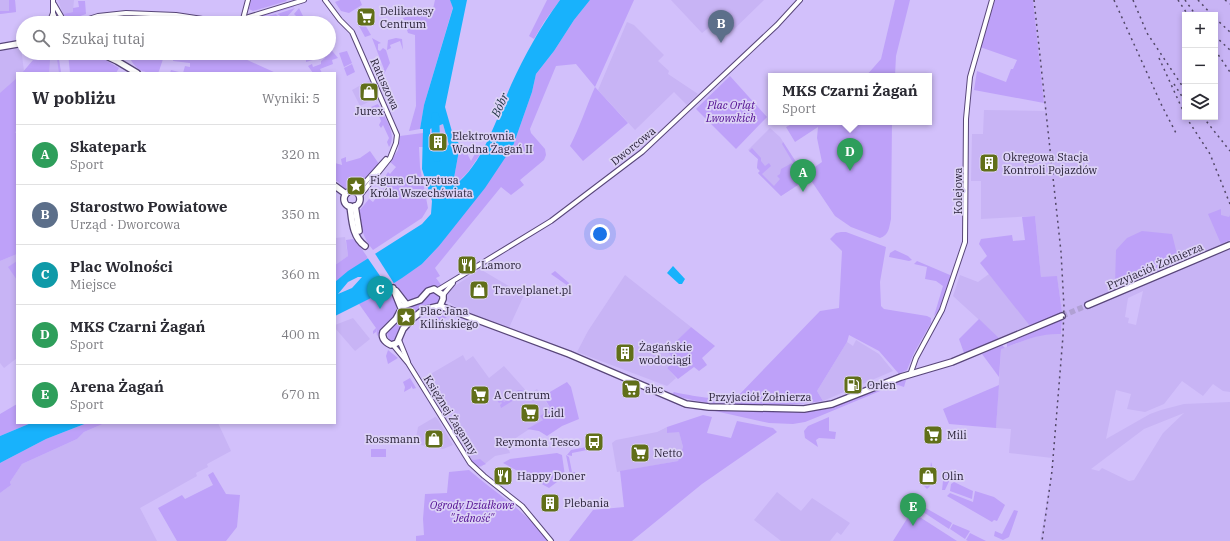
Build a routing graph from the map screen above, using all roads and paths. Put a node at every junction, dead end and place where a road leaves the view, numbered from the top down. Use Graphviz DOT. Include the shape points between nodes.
graph roads {
  1 [pos="248,0"];
  2 [pos="304,0"];
  3 [pos="325,0"];
  4 [pos="800,0"];
  5 [pos="992,0"];
  6 [pos="53,2"];
  7 [pos="52,13"];
  8 [pos="51,16"];
  9 [pos="54,16"];
  10 [pos="61,16"];
  11 [pos="98,16"];
  12 [pos="183,16"];
  13 [pos="244,16"];
  14 [pos="253,16"];
  15 [pos="16,44"];
  16 [pos="0,47"];
  17 [pos="117,61"];
  18 [pos="135,72"];
  19 [pos="391,154"];
  20 [pos="336,187"];
  21 [pos="353,191"];
  22 [pos="346,194"];
  23 [pos="359,197"];
  24 [pos="352,206"];
  25 [pos="1230,245"];
  26 [pos="441,295"];
  27 [pos="406,304"];
  28 [pos="440,306"];
  29 [pos="1088,306"];
  30 [pos="401,308"];
  31 [pos="459,312"];
  32 [pos="1062,316"];
  33 [pos="399,340"];
  34 [pos="393,344"];
  35 [pos="408,362"];
  36 [pos="910,375"];
  37 [pos="551,541"];
  1 -- 13 [label="street"];
  2 -- 14 [label="street"];
  3 -- 19 [label="street, Ratuszowa" via="352,32 394,128 397,139"];
  4 -- 26 [label="street, Dworcowa" via="777,25 646,148 551,221 456,280"];
  5 -- 36 [label="street, Kolejowa" via="970,77 966,119 965,242 948,296"];
  6 -- 7 [label="street"];
  6 -- 10 [label="street"];
  7 -- 8 [label="street"];
  7 -- 9 [label="street"];
  11 -- 12 [label="street"];
  15 -- 16 [label="main road"];
  17 -- 18 [label="main road"];
  19 -- 21 [label="street, Ratuszowa" via="360,188"];
  19 -- 23 [label="street, Ratuszowa"];
  20 -- 22 [label="main road"];
  21 -- 22 [label="main road"];
  21 -- 23 [label="main road"];
  22 -- 24 [label="main road" via="345,201"];
  23 -- 24 [label="main road" via="359,201"];
  24 -- 24 [label="main road" via="355,232 365,246 356,224"];
  25 -- 29 [label="main road, Przyjaciół Żołnierza"];
  26 -- 27 [label="main road" via="431,289 420,300"];
  26 -- 28 [label="main road"];
  26 -- 31 [label="main road, Przyjaciół Żołnierza"];
  27 -- 30 [label="main road"];
  27 -- 30 [label="main road" via="393,288"];
  28 -- 31 [label="main road, Przyjaciół Żołnierza"];
  28 -- 33 [label="main road" via="423,310 410,320"];
  30 -- 34 [label="main road" via="396,319 382,334 385,342"];
  31 -- 36 [label="main road, Przyjaciół Żołnierza" via="580,359 677,401 695,406 804,409 825,406"];
  32 -- 36 [label="main road, Przyjaciół Żołnierza" via="963,358"];
  33 -- 34 [label="main road"];
  33 -- 35 [label="street, Księżnej Żaganny"];
  34 -- 35 [label="street, Księżnej Żaganny"];
  35 -- 37 [label="street, Księżnej Żaganny" via="467,459 522,506"];
}
